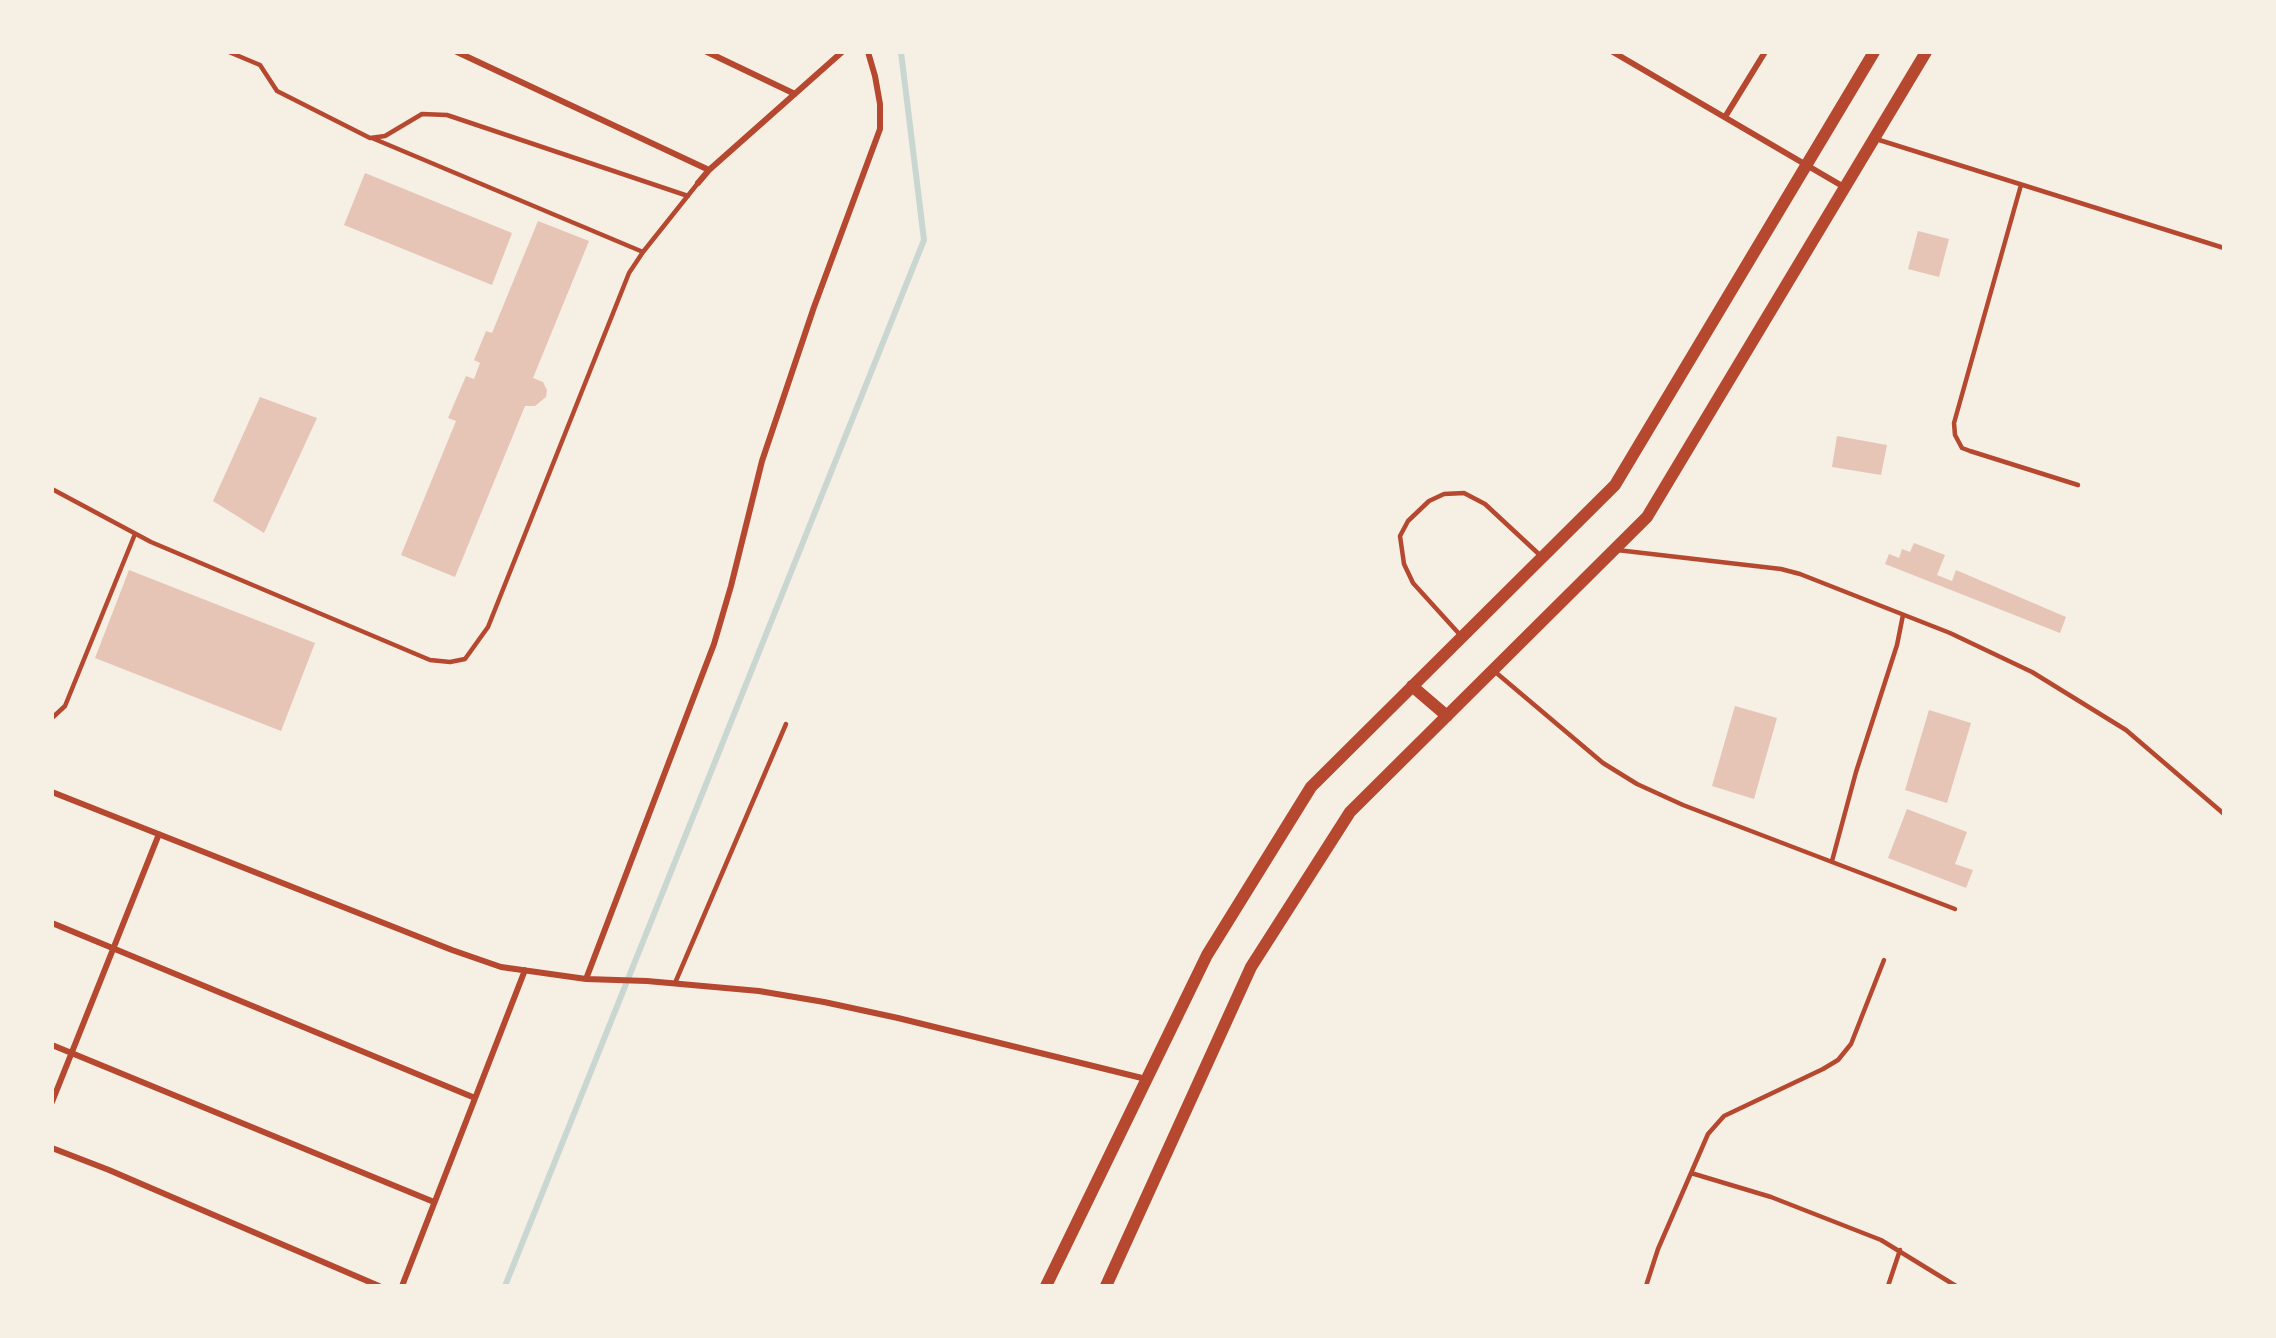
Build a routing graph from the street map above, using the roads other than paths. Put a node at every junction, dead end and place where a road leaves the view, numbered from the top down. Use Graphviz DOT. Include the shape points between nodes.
graph roads {
  1 [pos="229,52"];
  2 [pos="457,52"];
  3 [pos="707,52"];
  4 [pos="842,52"];
  5 [pos="868,52"];
  6 [pos="1613,52"];
  7 [pos="1766,52"];
  8 [pos="1874,52"];
  9 [pos="1926,52"];
  10 [pos="795,94"];
  11 [pos="1725,117"];
  12 [pos="370,138"];
  13 [pos="1874,138"];
  14 [pos="1808,164"];
  15 [pos="709,170"];
  16 [pos="698,183"];
  17 [pos="2021,185"];
  18 [pos="1844,187"];
  19 [pos="688,196"];
  20 [pos="2223,248"];
  21 [pos="643,252"];
  22 [pos="2078,485"];
  23 [pos="52,489"];
  24 [pos="135,534"];
  25 [pos="1614,549"];
  26 [pos="1542,557"];
  27 [pos="1902,615"];
  28 [pos="1462,637"];
  29 [pos="1493,670"];
  30 [pos="1413,686"];
  31 [pos="1447,716"];
  32 [pos="52,718"];
  33 [pos="786,724"];
  34 [pos="52,792"];
  35 [pos="2223,814"];
  36 [pos="159,834"];
  37 [pos="1832,861"];
  38 [pos="1955,909"];
  39 [pos="52,923"];
  40 [pos="112,948"];
  41 [pos="1884,960"];
  42 [pos="525,970"];
  43 [pos="586,979"];
  44 [pos="675,983"];
  45 [pos="52,1045"];
  46 [pos="72,1053"];
  47 [pos="1146,1079"];
  48 [pos="475,1098"];
  49 [pos="52,1102"];
  50 [pos="52,1149"];
  51 [pos="1691,1173"];
  52 [pos="434,1202"];
  53 [pos="1900,1250"];
  54 [pos="379,1286"];
  55 [pos="402,1286"];
  56 [pos="1046,1286"];
  57 [pos="1106,1286"];
  58 [pos="1646,1286"];
  59 [pos="1888,1286"];
  60 [pos="1956,1286"];
  1 -- 12 [label="lane" via="260,65 277,92"];
  2 -- 15 [label="street"];
  3 -- 10 [label="street"];
  4 -- 10 [label="street"];
  5 -- 43 [label="street" via="880,104 879,129 762,461 714,644"];
  6 -- 11 [label="street"];
  7 -- 11 [label="street"];
  8 -- 14 [label="main road"];
  9 -- 13 [label="main road"];
  10 -- 15 [label="street"];
  11 -- 14 [label="street"];
  12 -- 19 [label="lane" via="385,136 422,114 447,115"];
  12 -- 21 [label="lane"];
  13 -- 17 [label="lane"];
  13 -- 18 [label="main road"];
  14 -- 18 [label="street"];
  14 -- 26 [label="main road" via="1615,485"];
  15 -- 16 [label="street"];
  16 -- 19 [label="lane"];
  17 -- 20 [label="lane"];
  17 -- 22 [label="lane" via="1954,423 1955,435 1962,448"];
  18 -- 25 [label="main road" via="1647,517"];
  19 -- 21 [label="lane"];
  21 -- 24 [label="lane" via="629,273 488,627 465,659 430,660"];
  23 -- 24 [label="lane"];
  24 -- 32 [label="lane" via="65,706"];
  25 -- 27 [label="lane" via="1781,569"];
  25 -- 29 [label="main road"];
  26 -- 28 [label="main road"];
  26 -- 28 [label="lane" via="1485,504 1464,493 1444,494 1429,501 1408,521 1400,536 1404,564 1413,583"];
  27 -- 35 [label="lane" via="2032,672 2126,730"];
  27 -- 37 [label="lane" via="1898,645 1856,772"];
  28 -- 30 [label="main road"];
  29 -- 31 [label="main road"];
  29 -- 37 [label="lane" via="1603,763 1637,784"];
  30 -- 31 [label="main road"];
  30 -- 47 [label="main road" via="1311,787 1207,955"];
  31 -- 57 [label="main road" via="1350,812 1251,967"];
  33 -- 44 [label="lane"];
  34 -- 36 [label="street"];
  36 -- 40 [label="street"];
  36 -- 42 [label="street" via="452,950 501,967"];
  37 -- 38 [label="lane"];
  39 -- 40 [label="street"];
  40 -- 46 [label="street"];
  40 -- 48 [label="street"];
  41 -- 51 [label="lane" via="1851,1044 1839,1060 1724,1116 1708,1134"];
  42 -- 43 [label="street"];
  42 -- 48 [label="street"];
  43 -- 44 [label="street"];
  44 -- 47 [label="street" via="824,1002"];
  45 -- 46 [label="street"];
  46 -- 49 [label="street"];
  46 -- 52 [label="street"];
  47 -- 56 [label="main road"];
  48 -- 52 [label="street"];
  50 -- 54 [label="street"];
  51 -- 53 [label="lane" via="1771,1197"];
  51 -- 58 [label="lane"];
  52 -- 55 [label="street"];
  53 -- 59 [label="lane"];
  53 -- 60 [label="lane"];
}
